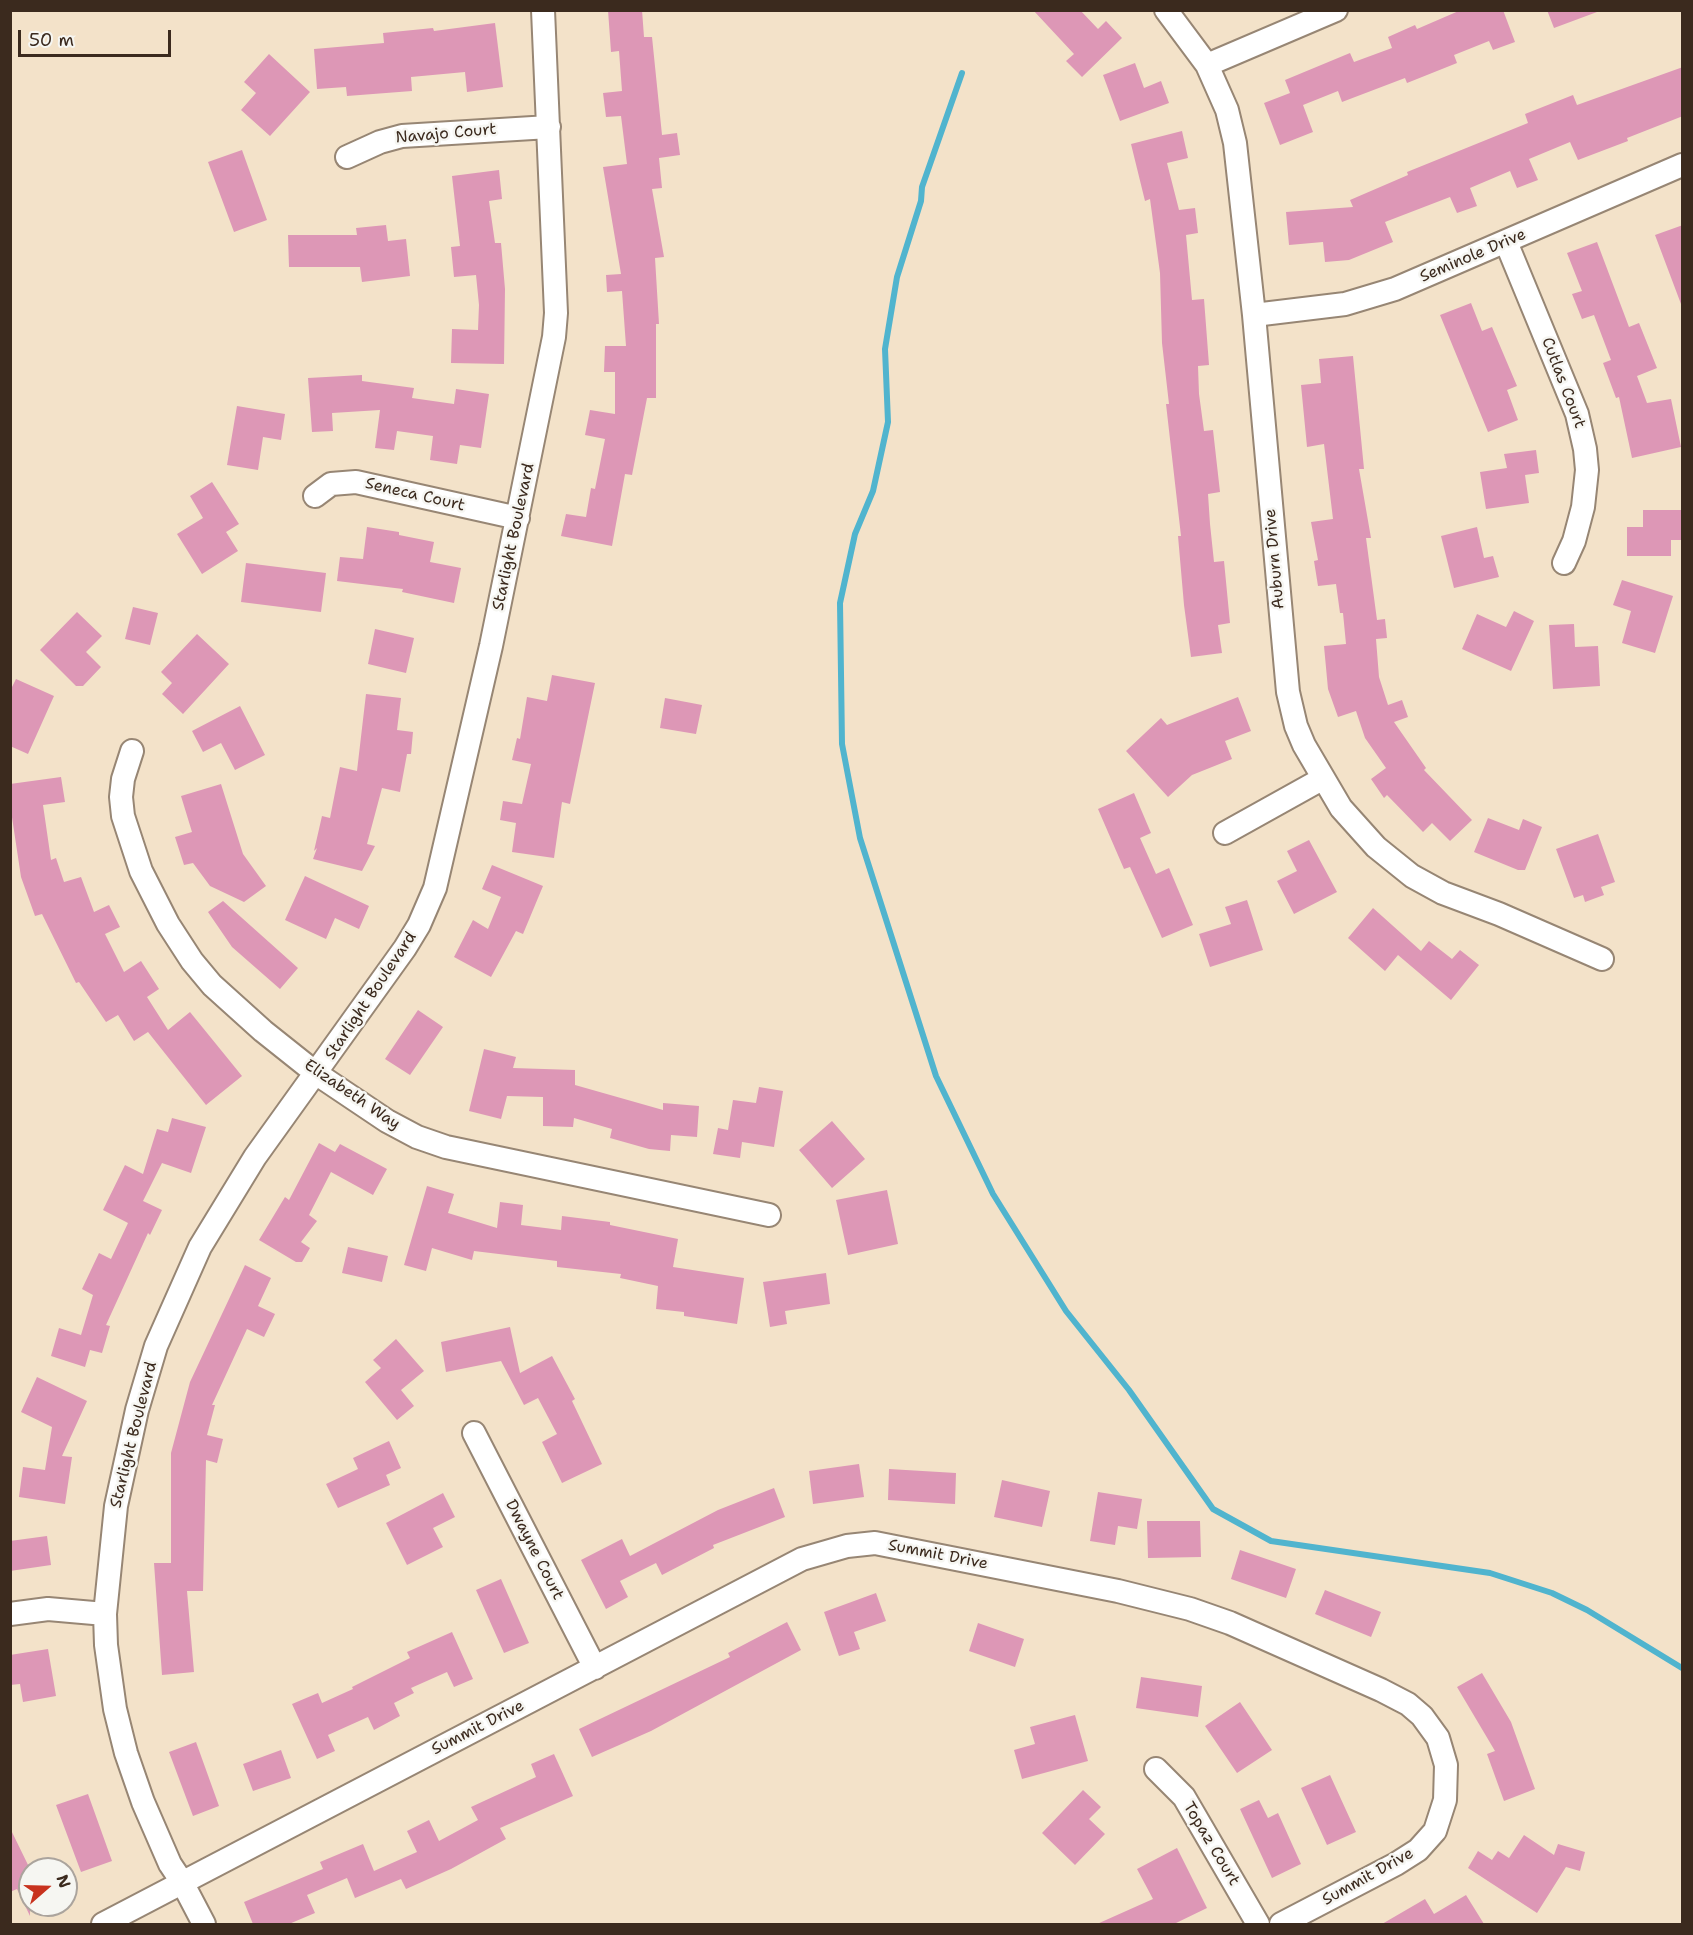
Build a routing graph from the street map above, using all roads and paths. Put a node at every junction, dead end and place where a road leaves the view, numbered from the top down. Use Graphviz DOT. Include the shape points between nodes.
graph roads {
  1 [pos="543,10"];
  2 [pos="1166,10"];
  3 [pos="1336,10"];
  4 [pos="1207,64"];
  5 [pos="549,126"];
  6 [pos="347,157"];
  7 [pos="1683,165"];
  8 [pos="1506,242"];
  9 [pos="1254,315"];
  10 [pos="315,496"];
  11 [pos="518,518"];
  12 [pos="1564,563"];
  13 [pos="132,751"];
  14 [pos="1322,779"];
  15 [pos="1225,833"];
  16 [pos="1602,959"];
  17 [pos="317,1074"];
  18 [pos="769,1215"];
  19 [pos="474,1433"];
  20 [pos="10,1614"];
  21 [pos="105,1614"];
  22 [pos="595,1668"];
  23 [pos="1156,1769"];
  24 [pos="182,1882"];
  25 [pos="103,1924"];
  26 [pos="204,1924"];
  27 [pos="1258,1924"];
  28 [pos="1281,1924"];
  1 -- 5 [label="street, Starlight Boulevard"];
  2 -- 4 [label="street, Auburn Drive"];
  3 -- 4 [label="street"];
  4 -- 9 [label="street, Auburn Drive" via="1227,110 1235,143"];
  5 -- 6 [label="street, Navajo Court" via="402,136"];
  5 -- 11 [label="street, Starlight Boulevard" via="556,313"];
  7 -- 8 [label="street, Seminole Drive"];
  8 -- 9 [label="street, Seminole Drive" via="1370,297 1345,304"];
  8 -- 12 [label="street, Cutlas Court" via="1577,414 1585,448 1583,507"];
  9 -- 14 [label="street, Auburn Drive" via="1288,692 1296,726"];
  10 -- 11 [label="street, Seneca Court" via="331,484 356,482"];
  11 -- 17 [label="street, Starlight Boulevard" via="435,888 405,948"];
  13 -- 17 [label="street, Elizabeth Way" via="123,779 123,816 141,871 168,924 212,985"];
  14 -- 15 [label="street"];
  14 -- 16 [label="street, Auburn Drive" via="1356,827 1412,876 1443,893"];
  17 -- 18 [label="street, Elizabeth Way" via="387,1121 446,1147"];
  17 -- 21 [label="street, Starlight Boulevard" via="255,1157 213,1224 159,1338 120,1486"];
  19 -- 22 [label="street, Dwayne Court"];
  20 -- 21 [label="street" via="48,1610"];
  21 -- 24 [label="street, Starlight Boulevard" via="109,1677 126,1753 165,1855"];
  22 -- 24 [label="street, Summit Drive"];
  22 -- 28 [label="street, Summit Drive" via="802,1559 847,1546 875,1543 1118,1591 1230,1623 1408,1704 1430,1725 1446,1765 1441,1817 1426,1842 1396,1864"];
  23 -- 27 [label="street, Topaz Court" via="1184,1797"];
  24 -- 25 [label="street, Summit Drive"];
  24 -- 26 [label="street, Starlight Boulevard"];
}
